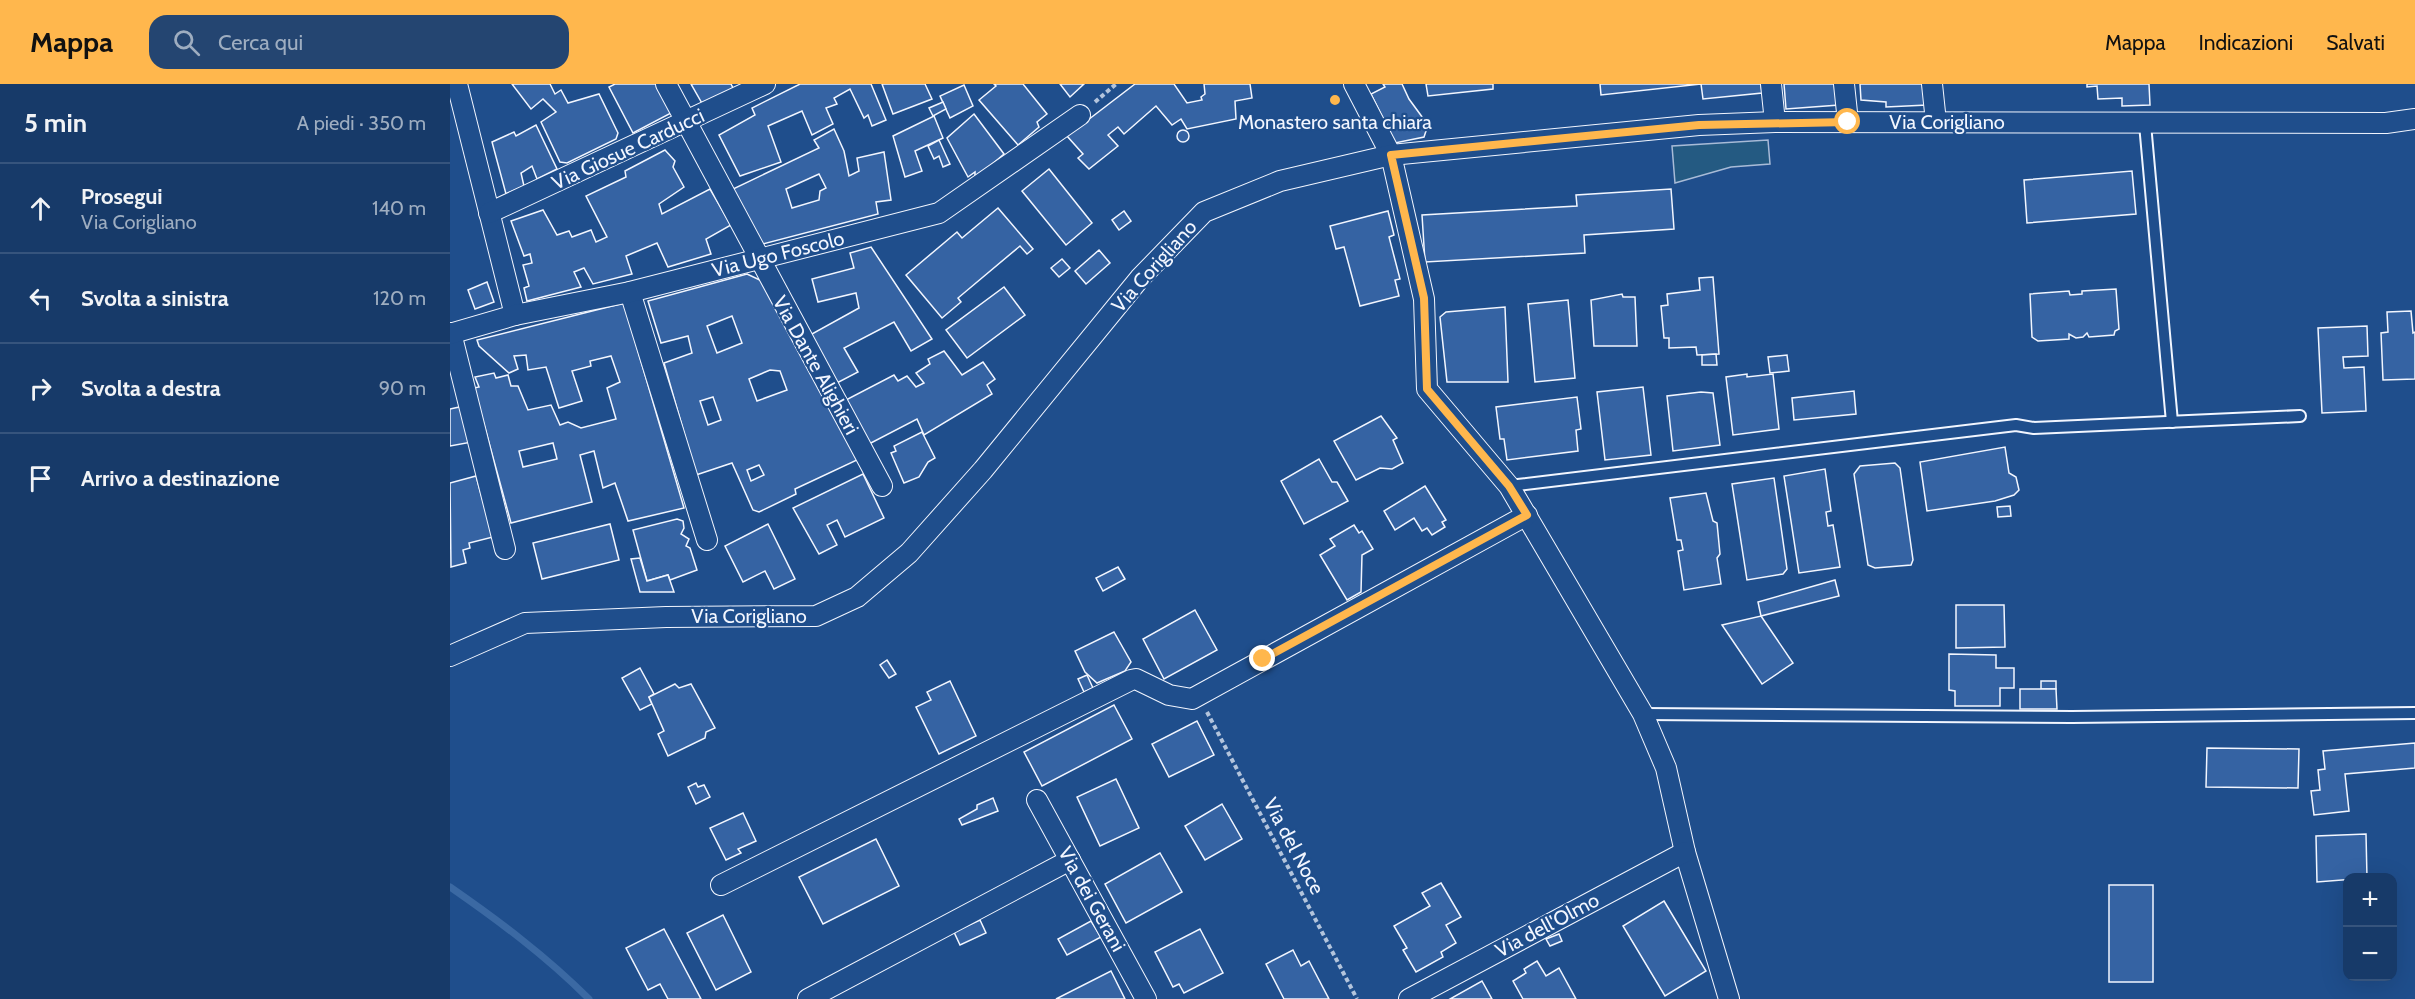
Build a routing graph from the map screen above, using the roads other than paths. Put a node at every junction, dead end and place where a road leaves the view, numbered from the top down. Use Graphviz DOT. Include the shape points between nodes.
graph roads {
  1 [pos="666,84"];
  2 [pos="765,84"];
  3 [pos="1354,84"];
  4 [pos="1772,84"];
  5 [pos="1844,84"];
  6 [pos="1932,84"];
  7 [pos="462,87"];
  8 [pos="1080,115"];
  9 [pos="2415,119"];
  10 [pos="686,122"];
  11 [pos="1775,122"];
  12 [pos="1848,122"];
  13 [pos="1936,122"];
  14 [pos="2145,124"];
  15 [pos="1391,155"];
  16 [pos="489,213"];
  17 [pos="758,258"];
  18 [pos="630,292"];
  19 [pos="515,315"];
  20 [pos="451,333"];
  21 [pos="2300,416"];
  22 [pos="2172,422"];
  23 [pos="882,486"];
  24 [pos="1509,486"];
  25 [pos="1527,515"];
  26 [pos="707,540"];
  27 [pos="505,549"];
  28 [pos="450,656"];
  29 [pos="2415,713"];
  30 [pos="1642,714"];
  31 [pos="1037,800"];
  32 [pos="1685,852"];
  33 [pos="1070,860"];
  34 [pos="721,885"];
  35 [pos="808,999"];
  36 [pos="1146,999"];
  37 [pos="1409,999"];
  38 [pos="1729,999"];
  1 -- 10 [label="street, Via Dante Alighieri"];
  2 -- 10 [label="street, Via Giosue Carducci"];
  3 -- 15 [label="street"];
  4 -- 11 [label="street"];
  5 -- 12 [label="street"];
  6 -- 13 [label="street"];
  7 -- 16 [label="street"];
  8 -- 17 [label="street, Via Ugo Foscolo" via="939,213"];
  9 -- 14 [label="street, Via Corigliano" via="2386,123"];
  10 -- 16 [label="street, Via Giosue Carducci"];
  10 -- 17 [label="street, Via Dante Alighieri"];
  11 -- 12 [label="street, Via Corigliano"];
  11 -- 15 [label="street, Via Corigliano" via="1699,125"];
  12 -- 13 [label="street, Via Corigliano"];
  13 -- 14 [label="street, Via Corigliano"];
  14 -- 22 [label="lane"];
  15 -- 24 [label="street" via="1424,298 1427,389"];
  15 -- 28 [label="street, Via Corigliano" via="1280,181 1204,212 1140,278 983,470 909,553 858,597 816,616 525,623"];
  16 -- 19 [label="street"];
  17 -- 18 [label="street, Via Ugo Foscolo"];
  17 -- 23 [label="street, Via Dante Alighieri"];
  18 -- 19 [label="street, Via Ugo Foscolo"];
  18 -- 26 [label="street"];
  19 -- 20 [label="street, Via Ugo Foscolo"];
  20 -- 27 [label="street"];
  21 -- 22 [label="lane"];
  22 -- 24 [label="lane" via="2034,428 2016,424"];
  24 -- 25 [label="street"];
  25 -- 30 [label="street"];
  25 -- 34 [label="street" via="1192,699 1169,695 1131,680"];
  29 -- 30 [label="lane" via="2072,717"];
  30 -- 32 [label="street" via="1666,768"];
  31 -- 33 [label="street, Via dei Gerani"];
  32 -- 37 [label="street, Via dell'Olmo"];
  32 -- 38 [label="street"];
  33 -- 35 [label="street"];
  33 -- 36 [label="street, Via dei Gerani"];
}
